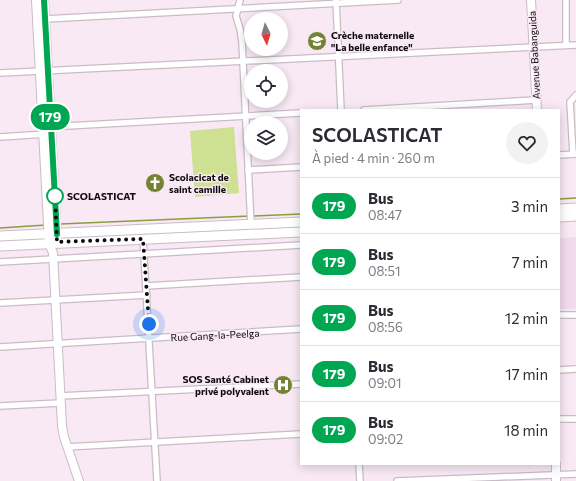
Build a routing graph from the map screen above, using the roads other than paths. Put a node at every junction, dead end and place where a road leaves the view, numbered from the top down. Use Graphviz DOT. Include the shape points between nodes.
graph roads {
  1 [pos="36,0"];
  2 [pos="44,0"];
  3 [pos="240,0"];
  4 [pos="398,0"];
  5 [pos="531,0"];
  6 [pos="566,0"];
  7 [pos="336,2"];
  8 [pos="237,9"];
  9 [pos="45,19"];
  10 [pos="566,45"];
  11 [pos="576,45"];
  12 [pos="534,47"];
  13 [pos="338,57"];
  14 [pos="242,62"];
  15 [pos="43,70"];
  16 [pos="0,73"];
  17 [pos="576,96"];
  18 [pos="536,100"];
  19 [pos="341,109"];
  20 [pos="381,109"];
  21 [pos="537,109"];
  22 [pos="300,113"];
  23 [pos="244,116"];
  24 [pos="245,116"];
  25 [pos="47,130"];
  26 [pos="0,137"];
  27 [pos="574,154"];
  28 [pos="560,155"];
  29 [pos="247,160"];
  30 [pos="300,167"];
  31 [pos="248,170"];
  32 [pos="560,208"];
  33 [pos="576,208"];
  34 [pos="576,216"];
  35 [pos="560,217"];
  36 [pos="300,222"];
  37 [pos="251,225"];
  38 [pos="300,232"];
  39 [pos="0,236"];
  40 [pos="53,238"];
  41 [pos="143,239"];
  42 [pos="300,245"];
  43 [pos="0,246"];
  44 [pos="144,254"];
  45 [pos="53,256"];
  46 [pos="0,262"];
  47 [pos="300,277"];
  48 [pos="146,286"];
  49 [pos="147,294"];
  50 [pos="55,300"];
  51 [pos="0,303"];
  52 [pos="576,314"];
  53 [pos="560,315"];
  54 [pos="300,329"];
  55 [pos="150,338"];
  56 [pos="57,343"];
  57 [pos="0,347"];
  58 [pos="576,369"];
  59 [pos="560,370"];
  60 [pos="300,384"];
  61 [pos="152,390"];
  62 [pos="60,399"];
  63 [pos="0,406"];
  64 [pos="576,418"];
  65 [pos="560,419"];
  66 [pos="300,434"];
  67 [pos="154,442"];
  68 [pos="67,447"];
  69 [pos="359,465"];
  70 [pos="556,465"];
  71 [pos="576,474"];
  72 [pos="556,478"];
  73 [pos="79,481"];
  74 [pos="157,481"];
  75 [pos="360,481"];
  76 [pos="397,481"];
  1 -- 15 [label="main road"];
  2 -- 9 [label="main road"];
  3 -- 8 [label="street"];
  4 -- 7 [label="street"];
  5 -- 12 [label="main road, Avenue Babanguida"];
  6 -- 10 [label="street"];
  7 -- 8 [label="street"];
  7 -- 13 [label="street"];
  8 -- 9 [label="street"];
  8 -- 14 [label="street"];
  9 -- 15 [label="main road"];
  10 -- 11 [label="street"];
  10 -- 12 [label="street"];
  12 -- 13 [label="street"];
  12 -- 18 [label="main road, Avenue Babanguida"];
  13 -- 14 [label="street"];
  13 -- 19 [label="street"];
  14 -- 15 [label="street"];
  14 -- 24 [label="street"];
  15 -- 16 [label="street"];
  15 -- 25 [label="main road"];
  17 -- 27 [label="street" via="570,102"];
  18 -- 20 [label="street"];
  18 -- 21 [label="main road, Avenue Babanguida"];
  22 -- 24 [label="street"];
  23 -- 25 [label="street"];
  25 -- 26 [label="street"];
  25 -- 40 [label="main road"];
  27 -- 28 [label="street"];
  29 -- 31 [label="street"];
  30 -- 31 [label="street"];
  31 -- 37 [label="street"];
  32 -- 33 [label="main road"];
  34 -- 35 [label="main road"];
  36 -- 37 [label="main road"];
  37 -- 40 [label="main road"];
  38 -- 41 [label="main road"];
  39 -- 40 [label="main road"];
  40 -- 41 [label="main road"];
  40 -- 43 [label="main road"];
  40 -- 45 [label="main road"];
  41 -- 44 [label="street"];
  42 -- 44 [label="street"];
  44 -- 45 [label="street"];
  44 -- 48 [label="street"];
  45 -- 46 [label="street"];
  45 -- 50 [label="main road"];
  47 -- 48 [label="street"];
  48 -- 49 [label="street"];
  49 -- 50 [label="street"];
  49 -- 55 [label="street"];
  50 -- 51 [label="street"];
  50 -- 56 [label="main road"];
  52 -- 53 [label="street"];
  54 -- 55 [label="street, Rue Gang-la-Peelga"];
  55 -- 56 [label="street, Rue Gang-la-Peelga"];
  55 -- 61 [label="street"];
  56 -- 57 [label="street, Rue Gang-la-Peelga"];
  56 -- 62 [label="main road"];
  58 -- 59 [label="street"];
  60 -- 61 [label="street"];
  61 -- 62 [label="street"];
  61 -- 67 [label="street"];
  62 -- 63 [label="street"];
  62 -- 68 [label="main road"];
  64 -- 65 [label="street"];
  66 -- 67 [label="street"];
  67 -- 68 [label="street"];
  67 -- 74 [label="street"];
  68 -- 73 [label="main road"];
  69 -- 75 [label="street"];
  70 -- 72 [label="main road"];
  71 -- 72 [label="street"];
  72 -- 76 [label="street"];
}
